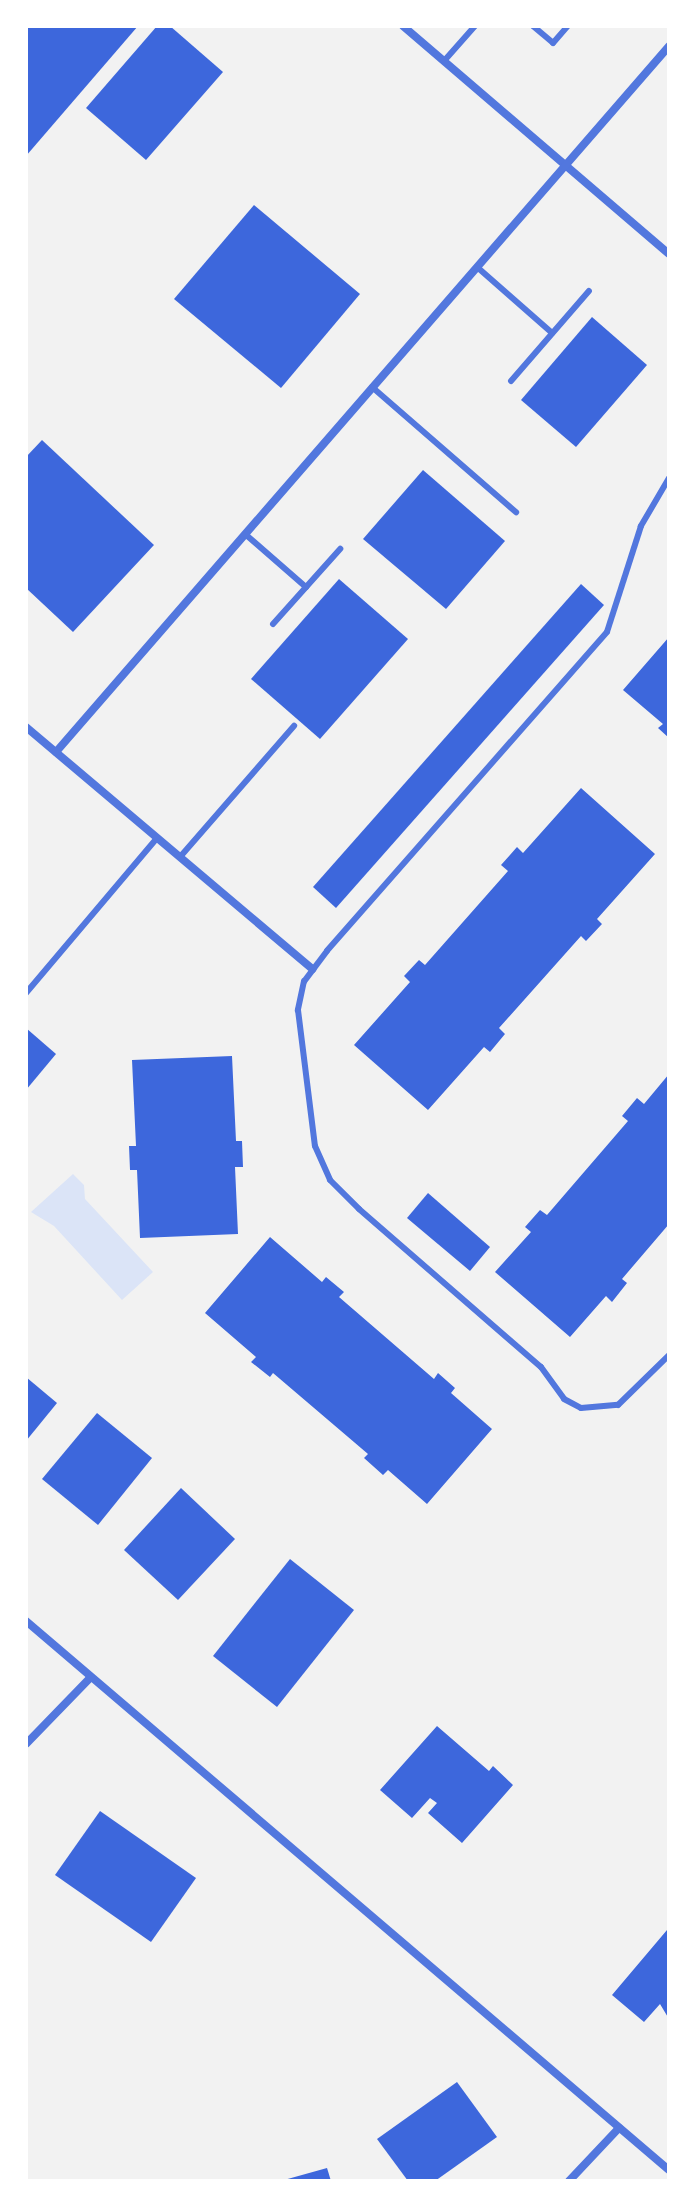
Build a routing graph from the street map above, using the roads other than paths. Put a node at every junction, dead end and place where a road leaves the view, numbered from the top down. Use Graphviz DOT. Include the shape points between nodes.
graph roads {
  1 [pos="403,26"];
  2 [pos="475,26"];
  3 [pos="533,26"];
  4 [pos="568,26"];
  5 [pos="669,46"];
  6 [pos="444,61"];
  7 [pos="565,165"];
  8 [pos="669,254"];
  9 [pos="477,267"];
  10 [pos="589,291"];
  11 [pos="552,333"];
  12 [pos="511,381"];
  13 [pos="372,387"];
  14 [pos="667,484"];
  15 [pos="516,512"];
  16 [pos="245,534"];
  17 [pos="340,549"];
  18 [pos="306,587"];
  19 [pos="273,624"];
  20 [pos="294,726"];
  21 [pos="26,727"];
  22 [pos="56,752"];
  23 [pos="157,838"];
  24 [pos="180,857"];
  25 [pos="312,969"];
  26 [pos="26,993"];
  27 [pos="669,1355"];
  28 [pos="26,1621"];
  29 [pos="91,1677"];
  30 [pos="26,1744"];
  31 [pos="619,2128"];
  32 [pos="669,2170"];
  33 [pos="569,2181"];
  1 -- 6 [label="street"];
  2 -- 6 [label="lane"];
  3 -- 4 [label="lane" via="553,43"];
  5 -- 7 [label="street"];
  6 -- 7 [label="street"];
  7 -- 8 [label="street"];
  7 -- 9 [label="street"];
  9 -- 11 [label="lane"];
  9 -- 13 [label="street"];
  10 -- 11 [label="lane"];
  11 -- 12 [label="lane"];
  13 -- 15 [label="lane"];
  13 -- 16 [label="street"];
  14 -- 25 [label="lane" via="641,526 607,632"];
  16 -- 18 [label="lane"];
  16 -- 22 [label="street"];
  17 -- 18 [label="lane"];
  18 -- 19 [label="lane"];
  20 -- 24 [label="lane"];
  21 -- 22 [label="street"];
  22 -- 23 [label="street"];
  23 -- 24 [label="street"];
  23 -- 26 [label="lane"];
  24 -- 25 [label="street"];
  25 -- 27 [label="lane" via="298,1010 303,1076 315,1146 330,1180 541,1367 564,1399 581,1408 618,1405"];
  28 -- 29 [label="street"];
  29 -- 30 [label="street"];
  29 -- 31 [label="street"];
  31 -- 32 [label="street"];
  31 -- 33 [label="street"];
}
